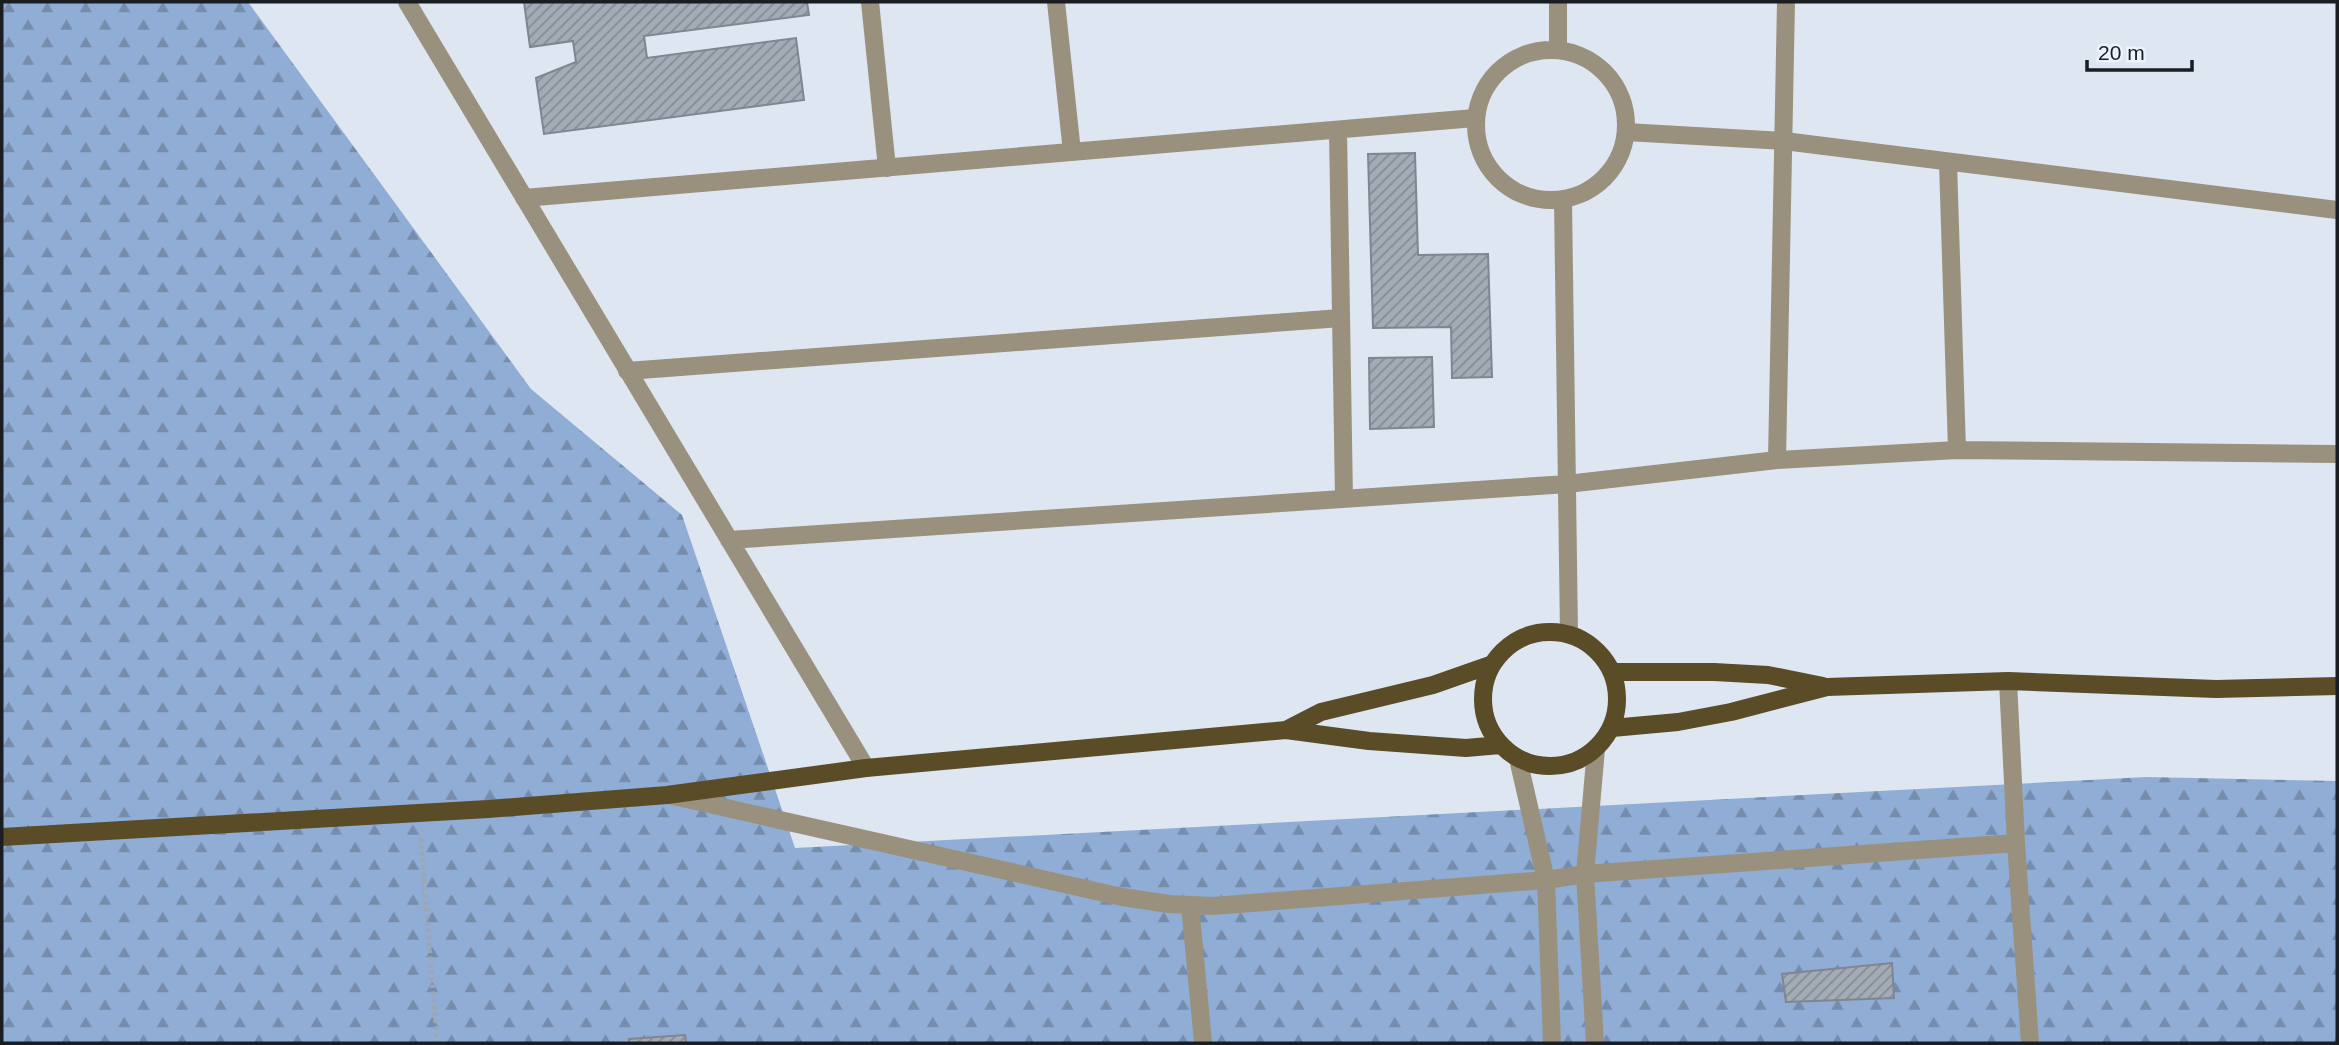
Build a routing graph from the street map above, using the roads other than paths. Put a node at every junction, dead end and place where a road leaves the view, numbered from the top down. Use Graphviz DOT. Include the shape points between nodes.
graph roads {
  1 [pos="407,2"];
  2 [pos="870,2"];
  3 [pos="1055,2"];
  4 [pos="1558,2"];
  5 [pos="1786,2"];
  6 [pos="1558,50"];
  7 [pos="1475,118"];
  8 [pos="1338,130"];
  9 [pos="1626,132"];
  10 [pos="1784,141"];
  11 [pos="1072,152"];
  12 [pos="1948,162"];
  13 [pos="887,168"];
  14 [pos="524,198"];
  15 [pos="1563,200"];
  16 [pos="2337,210"];
  17 [pos="1341,318"];
  18 [pos="628,371"];
  19 [pos="1957,450"];
  20 [pos="2337,454"];
  21 [pos="1777,460"];
  22 [pos="1567,484"];
  23 [pos="1345,499"];
  24 [pos="729,540"];
  25 [pos="1569,634"];
  26 [pos="1490,664"];
  27 [pos="1613,673"];
  28 [pos="2008,681"];
  29 [pos="2337,686"];
  30 [pos="1827,687"];
  31 [pos="1612,728"];
  32 [pos="1286,730"];
  33 [pos="1500,745"];
  34 [pos="1596,749"];
  35 [pos="1518,759"];
  36 [pos="866,768"];
  37 [pos="667,795"];
  38 [pos="2,837"];
  39 [pos="2016,843"];
  40 [pos="1585,874"];
  41 [pos="1546,880"];
  42 [pos="1190,905"];
  43 [pos="1203,1043"];
  44 [pos="1552,1043"];
  45 [pos="1595,1043"];
  46 [pos="2030,1043"];
  1 -- 14 [label="street"];
  2 -- 13 [label="street"];
  3 -- 11 [label="street"];
  4 -- 6 [label="street"];
  5 -- 10 [label="street"];
  6 -- 7 [label="street" via="1538,51 1503,67 1489,81"];
  6 -- 9 [label="street" via="1577,54 1609,77 1620,94"];
  7 -- 8 [label="street"];
  7 -- 15 [label="street" via="1481,157 1492,174 1524,196"];
  8 -- 11 [label="street"];
  8 -- 17 [label="street"];
  9 -- 10 [label="street"];
  9 -- 15 [label="street" via="1613,169 1599,184"];
  10 -- 12 [label="street"];
  10 -- 21 [label="street"];
  11 -- 13 [label="street"];
  12 -- 16 [label="street"];
  12 -- 19 [label="street"];
  13 -- 14 [label="street"];
  14 -- 18 [label="street"];
  15 -- 22 [label="street"];
  17 -- 18 [label="street"];
  17 -- 23 [label="street"];
  18 -- 24 [label="street"];
  19 -- 20 [label="street"];
  19 -- 21 [label="street"];
  21 -- 22 [label="street"];
  22 -- 23 [label="street"];
  22 -- 25 [label="street"];
  23 -- 24 [label="street"];
  24 -- 36 [label="street"];
  25 -- 26 [label="main road" via="1539,631 1511,642"];
  25 -- 27 [label="main road" via="1595,648"];
  26 -- 32 [label="main road" via="1433,685 1321,712"];
  26 -- 33 [label="main road" via="1482,692 1485,720"];
  27 -- 30 [label="main road" via="1768,675"];
  27 -- 31 [label="main road" via="1618,701"];
  28 -- 29 [label="main road" via="2217,689"];
  28 -- 30 [label="main road"];
  28 -- 39 [label="street"];
  30 -- 31 [label="main road" via="1731,712"];
  31 -- 34 [label="main road"];
  32 -- 33 [label="main road" via="1466,748"];
  32 -- 36 [label="main road"];
  33 -- 35 [label="main road"];
  34 -- 35 [label="main road" via="1573,763 1545,767"];
  34 -- 40 [label="street"];
  35 -- 41 [label="street"];
  36 -- 37 [label="main road"];
  37 -- 38 [label="main road"];
  37 -- 42 [label="street" via="1122,897"];
  39 -- 40 [label="street"];
  39 -- 46 [label="street"];
  40 -- 41 [label="street"];
  40 -- 45 [label="street"];
  41 -- 42 [label="street"];
  41 -- 44 [label="street"];
  42 -- 43 [label="street"];
}
